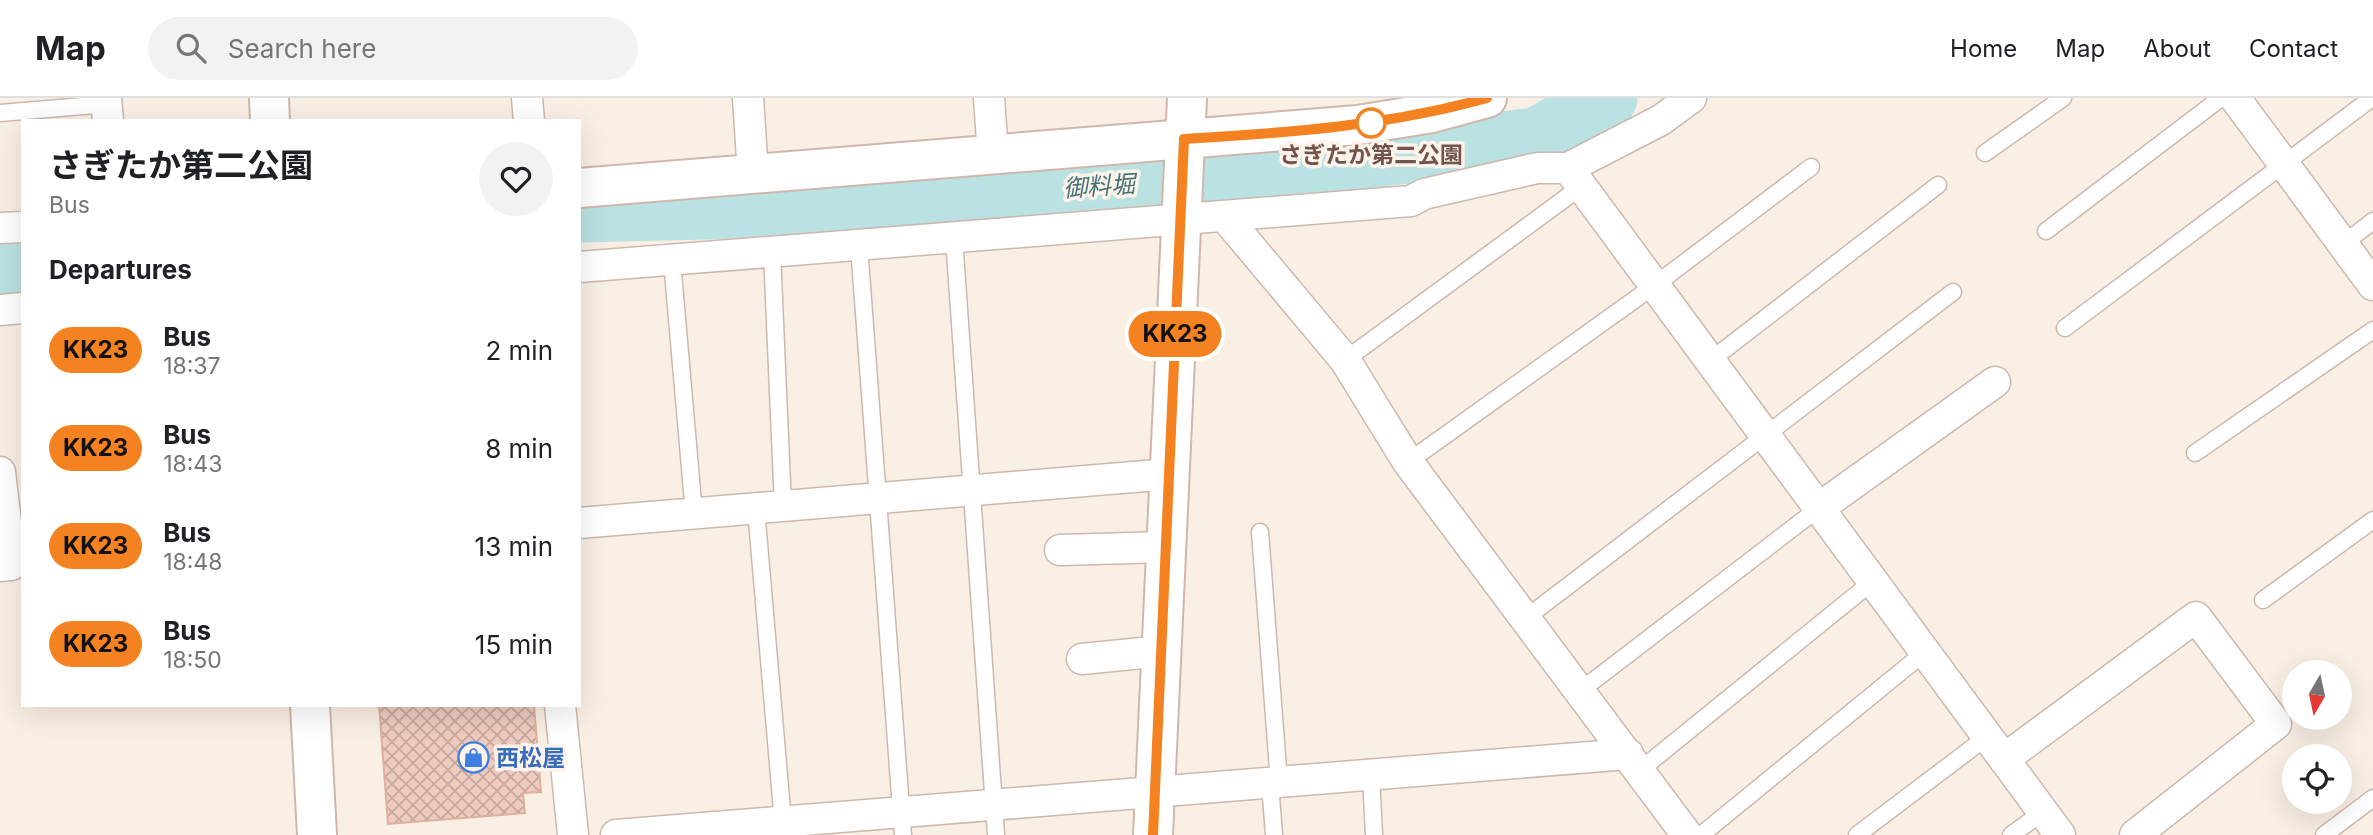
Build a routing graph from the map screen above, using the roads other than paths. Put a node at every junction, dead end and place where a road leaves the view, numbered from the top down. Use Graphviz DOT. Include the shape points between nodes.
graph roads {
  1 [pos="269,98"];
  2 [pos="527,98"];
  3 [pos="748,98"];
  4 [pos="989,98"];
  5 [pos="1187,98"];
  6 [pos="1487,98"];
  7 [pos="1691,98"];
  8 [pos="2063,98"];
  9 [pos="2221,98"];
  10 [pos="2235,98"];
  11 [pos="2372,98"];
  12 [pos="107,108"];
  13 [pos="0,113"];
  14 [pos="270,119"];
  15 [pos="528,119"];
  16 [pos="1183,149"];
  17 [pos="1985,153"];
  18 [pos="993,155"];
  19 [pos="2285,166"];
  20 [pos="1811,167"];
  21 [pos="753,174"];
  22 [pos="1575,177"];
  23 [pos="1938,184"];
  24 [pos="581,188"];
  25 [pos="1180,212"];
  26 [pos="1226,218"];
  27 [pos="2373,221"];
  28 [pos="21,227"];
  29 [pos="0,228"];
  30 [pos="2046,232"];
  31 [pos="954,238"];
  32 [pos="2343,244"];
  33 [pos="859,246"];
  34 [pos="772,253"];
  35 [pos="673,261"];
  36 [pos="581,267"];
  37 [pos="1655,285"];
  38 [pos="2373,285"];
  39 [pos="1953,292"];
  40 [pos="21,309"];
  41 [pos="0,310"];
  42 [pos="2065,328"];
  43 [pos="2373,331"];
  44 [pos="1345,360"];
  45 [pos="1711,360"];
  46 [pos="1996,382"];
  47 [pos="1765,435"];
  48 [pos="2195,453"];
  49 [pos="1408,462"];
  50 [pos="0,472"];
  51 [pos="1168,474"];
  52 [pos="971,491"];
  53 [pos="878,499"];
  54 [pos="770,508"];
  55 [pos="1819,508"];
  56 [pos="694,514"];
  57 [pos="2373,520"];
  58 [pos="581,523"];
  59 [pos="1260,532"];
  60 [pos="1166,547"];
  61 [pos="1060,550"];
  62 [pos="0,566"];
  63 [pos="1873,581"];
  64 [pos="2263,600"];
  65 [pos="1526,618"];
  66 [pos="1162,651"];
  67 [pos="1925,652"];
  68 [pos="1082,659"];
  69 [pos="1580,691"];
  70 [pos="310,707"];
  71 [pos="561,707"];
  72 [pos="1996,747"];
  73 [pos="1633,763"];
  74 [pos="1371,775"];
  75 [pos="1274,783"];
  76 [pos="1156,792"];
  77 [pos="2373,798"];
  78 [pos="993,805"];
  79 [pos="902,823"];
  80 [pos="2052,823"];
  81 [pos="798,826"];
  82 [pos="716,831"];
  83 [pos="317,835"];
  84 [pos="573,835"];
  85 [pos="616,835"];
  86 [pos="623,835"];
  87 [pos="996,835"];
  88 [pos="1153,835"];
  89 [pos="1274,835"];
  90 [pos="1374,835"];
  91 [pos="1688,835"];
  92 [pos="1701,835"];
  93 [pos="1857,835"];
  94 [pos="2011,835"];
  95 [pos="2135,835"];
  96 [pos="2324,835"];
  1 -- 14 [label="street"];
  2 -- 15 [label="street"];
  3 -- 21 [label="street"];
  4 -- 18 [label="street"];
  5 -- 16 [label="street"];
  6 -- 16 [label="street" via="1432,113"];
  7 -- 22 [label="street"];
  8 -- 17 [label="lane"];
  9 -- 30 [label="lane"];
  10 -- 19 [label="street"];
  11 -- 19 [label="lane"];
  12 -- 13 [label="lane"];
  16 -- 18 [label="street"];
  16 -- 25 [label="street"];
  18 -- 21 [label="street"];
  19 -- 32 [label="street"];
  19 -- 42 [label="lane"];
  20 -- 37 [label="lane"];
  21 -- 24 [label="street"];
  22 -- 26 [label="street" via="1537,168 1411,201"];
  22 -- 37 [label="street"];
  22 -- 44 [label="lane"];
  23 -- 45 [label="lane"];
  25 -- 26 [label="street"];
  25 -- 31 [label="street"];
  25 -- 51 [label="street"];
  26 -- 44 [label="street"];
  27 -- 32 [label="lane"];
  28 -- 29 [label="street"];
  31 -- 33 [label="street"];
  31 -- 52 [label="lane"];
  32 -- 38 [label="street"];
  33 -- 34 [label="street"];
  33 -- 53 [label="lane"];
  34 -- 35 [label="street"];
  34 -- 54 [label="lane"];
  35 -- 36 [label="street"];
  35 -- 56 [label="lane"];
  37 -- 45 [label="street"];
  37 -- 49 [label="lane"];
  39 -- 47 [label="lane"];
  40 -- 41 [label="street"];
  43 -- 48 [label="lane"];
  44 -- 49 [label="street"];
  45 -- 47 [label="street"];
  46 -- 55 [label="street"];
  47 -- 55 [label="street"];
  47 -- 65 [label="lane"];
  49 -- 65 [label="street"];
  50 -- 62 [label="street" via="11,565"];
  51 -- 52 [label="street"];
  51 -- 60 [label="street"];
  52 -- 53 [label="street"];
  52 -- 78 [label="lane"];
  53 -- 54 [label="street"];
  53 -- 79 [label="lane"];
  54 -- 56 [label="street"];
  54 -- 81 [label="lane"];
  55 -- 63 [label="street"];
  55 -- 69 [label="lane"];
  56 -- 58 [label="street"];
  57 -- 64 [label="lane"];
  59 -- 75 [label="lane"];
  60 -- 61 [label="street"];
  60 -- 66 [label="street"];
  63 -- 67 [label="street"];
  63 -- 73 [label="lane"];
  65 -- 69 [label="street"];
  66 -- 68 [label="street"];
  66 -- 76 [label="street"];
  67 -- 72 [label="street"];
  67 -- 92 [label="lane"];
  69 -- 73 [label="street"];
  70 -- 83 [label="street"];
  71 -- 84 [label="street"];
  72 -- 80 [label="street"];
  72 -- 93 [label="lane"];
  72 -- 95 [label="street" via="2196,617 2276,724"];
  73 -- 74 [label="street"];
  73 -- 91 [label="street"];
  74 -- 75 [label="street"];
  74 -- 90 [label="lane"];
  75 -- 76 [label="street"];
  75 -- 89 [label="lane"];
  76 -- 78 [label="street"];
  76 -- 88 [label="street"];
  77 -- 96 [label="lane"];
  78 -- 79 [label="street"];
  78 -- 87 [label="lane"];
  79 -- 81 [label="street"];
  80 -- 94 [label="lane"];
  81 -- 82 [label="street"];
  82 -- 86 [label="street"];
  85 -- 86 [label="street"];
}
